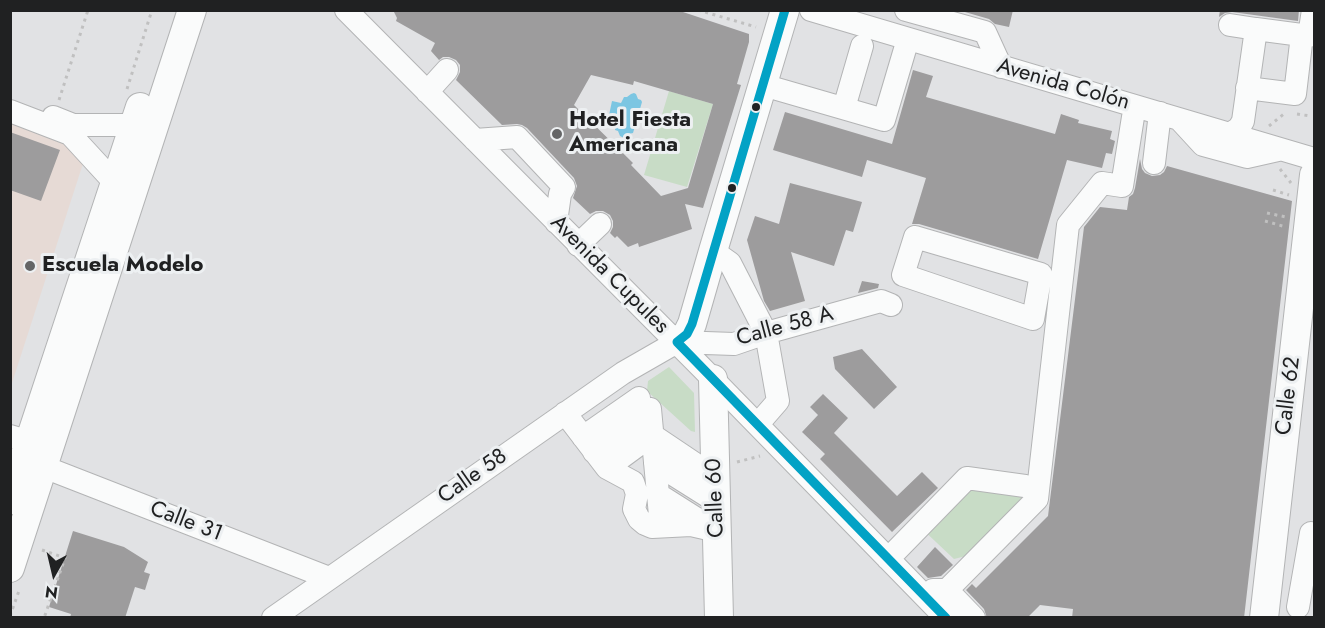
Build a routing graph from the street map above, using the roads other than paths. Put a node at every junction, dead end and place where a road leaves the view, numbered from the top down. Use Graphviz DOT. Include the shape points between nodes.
graph roads {
  1 [pos="171,10"];
  2 [pos="192,10"];
  3 [pos="346,10"];
  4 [pos="785,10"];
  5 [pos="811,10"];
  6 [pos="906,10"];
  7 [pos="1313,10"];
  8 [pos="844,14"];
  9 [pos="1230,25"];
  10 [pos="1256,29"];
  11 [pos="1308,38"];
  12 [pos="908,39"];
  13 [pos="862,46"];
  14 [pos="986,69"];
  15 [pos="447,70"];
  16 [pos="763,85"];
  17 [pos="1247,88"];
  18 [pos="427,92"];
  19 [pos="10,101"];
  20 [pos="844,108"];
  21 [pos="10,111"];
  22 [pos="1169,116"];
  23 [pos="1133,117"];
  24 [pos="134,125"];
  25 [pos="1230,134"];
  26 [pos="475,140"];
  27 [pos="1280,159"];
  28 [pos="1314,159"];
  29 [pos="1154,163"];
  30 [pos="1304,180"];
  31 [pos="115,183"];
  32 [pos="556,222"];
  33 [pos="600,224"];
  34 [pos="578,245"];
  35 [pos="713,250"];
  36 [pos="903,275"];
  37 [pos="766,333"];
  38 [pos="677,342"];
  39 [pos="713,379"];
  40 [pos="639,398"];
  41 [pos="565,413"];
  42 [pos="758,424"];
  43 [pos="652,435"];
  44 [pos="20,439"];
  45 [pos="595,452"];
  46 [pos="655,463"];
  47 [pos="44,467"];
  48 [pos="723,481"];
  49 [pos="1025,486"];
  50 [pos="658,495"];
  51 [pos="10,500"];
  52 [pos="662,526"];
  53 [pos="717,531"];
  54 [pos="1311,532"];
  55 [pos="888,559"];
  56 [pos="10,568"];
  57 [pos="328,578"];
  58 [pos="919,589"];
  59 [pos="947,590"];
  60 [pos="1306,608"];
  61 [pos="1264,610"];
  62 [pos="273,618"];
  63 [pos="719,618"];
  64 [pos="945,618"];
  65 [pos="974,618"];
  1 -- 24 [label="main road"];
  2 -- 47 [label="main road"];
  3 -- 18 [label="street, Avenida Cupules"];
  4 -- 16 [label="main road"];
  5 -- 8 [label="street, Avenida Colón"];
  6 -- 14 [label="street" via="985,32"];
  7 -- 11 [label="street"];
  8 -- 12 [label="street, Avenida Colón"];
  9 -- 10 [label="street"];
  10 -- 11 [label="street"];
  10 -- 17 [label="street"];
  11 -- 17 [label="street" via="1299,59 1294,94"];
  12 -- 14 [label="street, Avenida Colón"];
  12 -- 20 [label="street" via="884,120"];
  13 -- 20 [label="street"];
  14 -- 22 [label="street, Avenida Colón"];
  15 -- 18 [label="street"];
  16 -- 20 [label="street"];
  16 -- 35 [label="main road"];
  17 -- 25 [label="street" via="1243,121"];
  18 -- 26 [label="street, Avenida Cupules"];
  19 -- 24 [label="street" via="73,125"];
  21 -- 31 [label="street" via="70,134"];
  22 -- 25 [label="street, Avenida Colón"];
  22 -- 27 [label="street" via="1203,145 1247,157"];
  22 -- 29 [label="street"];
  23 -- 59 [label="street" via="1122,186 1102,183 1068,225 1037,499"];
  24 -- 31 [label="main road"];
  25 -- 27 [label="street, Avenida Colón"];
  26 -- 32 [label="street, Avenida Cupules"];
  26 -- 32 [label="street" via="502,138 560,194"];
  27 -- 28 [label="street, Avenida Colón"];
  30 -- 61 [label="main road, Calle 62"];
  31 -- 44 [label="main road"];
  32 -- 34 [label="street, Avenida Cupules"];
  33 -- 34 [label="street"];
  34 -- 38 [label="street, Avenida Cupules"];
  35 -- 37 [label="street" via="730,262"];
  35 -- 38 [label="main road" via="692,324"];
  36 -- 36 [label="street" via="1033,320 1041,274 915,237"];
  36 -- 37 [label="street, Calle 58 A" via="886,303"];
  37 -- 38 [label="street, Calle 58 A" via="734,344"];
  37 -- 42 [label="street" via="778,401"];
  38 -- 39 [label="street, Avenida Cupules"];
  38 -- 41 [label="street, Calle 58"];
  39 -- 42 [label="street, Avenida Cupules"];
  39 -- 48 [label="main road, Calle 60"];
  40 -- 45 [label="street"];
  41 -- 45 [label="street"];
  41 -- 57 [label="street, Calle 58"];
  42 -- 55 [label="street, Avenida Cupules"];
  43 -- 45 [label="street"];
  43 -- 46 [label="street"];
  43 -- 48 [label="street"];
  44 -- 51 [label="main road"];
  45 -- 52 [label="street" via="633,482 634,509 639,519 645,524"];
  46 -- 48 [label="street"];
  46 -- 50 [label="street"];
  47 -- 56 [label="main road"];
  47 -- 57 [label="street, Calle 31"];
  48 -- 53 [label="main road, Calle 60"];
  49 -- 55 [label="street" via="967,478"];
  50 -- 52 [label="street"];
  50 -- 53 [label="street"];
  52 -- 53 [label="street" via="691,525"];
  53 -- 63 [label="main road, Calle 60"];
  54 -- 60 [label="street"];
  55 -- 58 [label="street, Avenida Cupules"];
  57 -- 62 [label="street, Calle 58"];
  58 -- 59 [label="street"];
  58 -- 64 [label="street, Avenida Cupules"];
  59 -- 65 [label="street"];
  60 -- 61 [label="street"];
}
